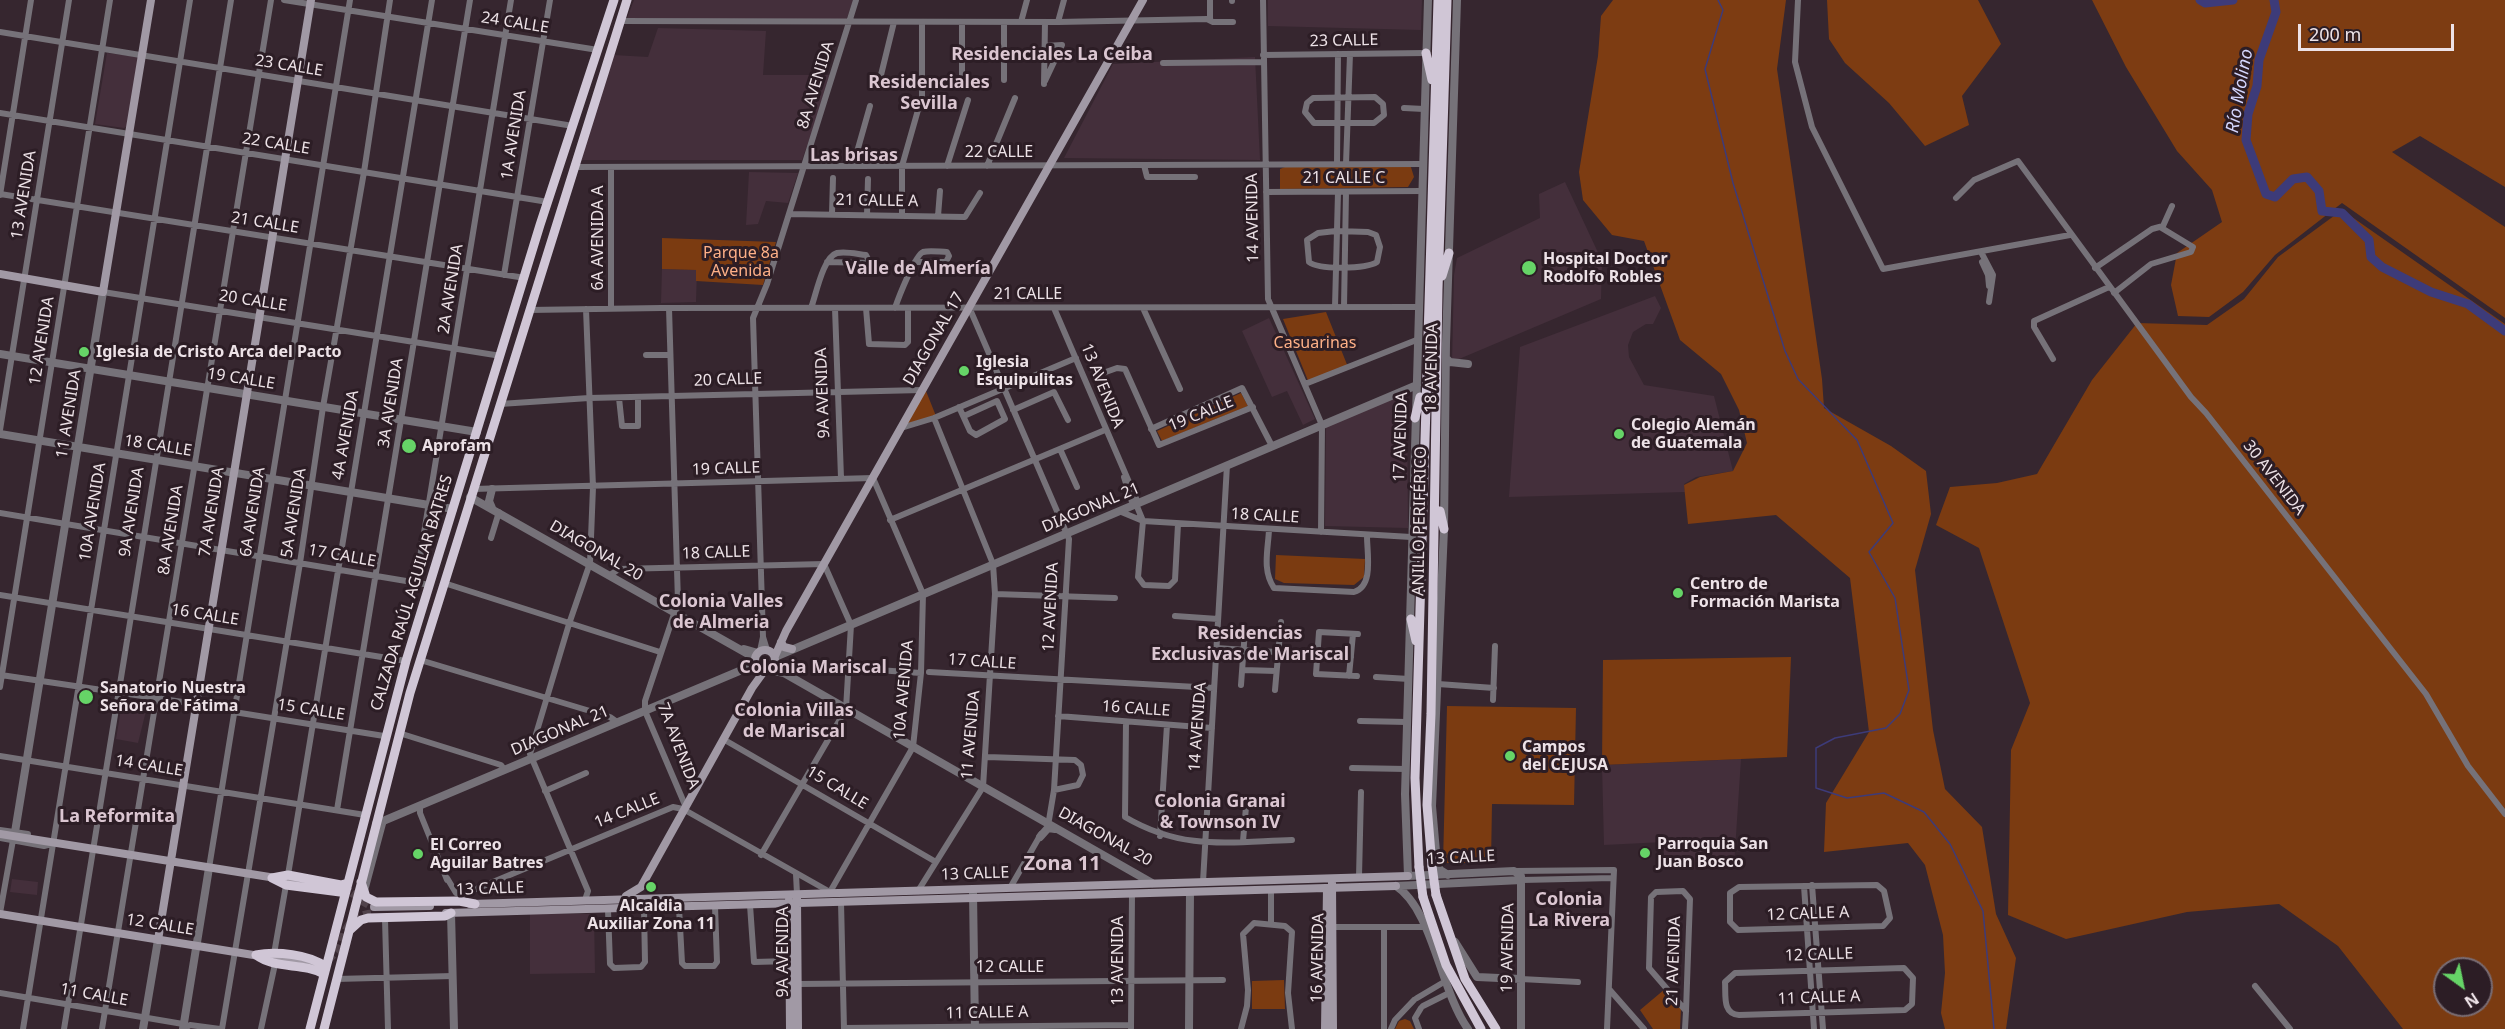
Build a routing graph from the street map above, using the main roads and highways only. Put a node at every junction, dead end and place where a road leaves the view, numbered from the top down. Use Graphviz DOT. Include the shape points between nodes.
graph roads {
  1 [pos="151,0"];
  2 [pos="614,0"];
  3 [pos="627,0"];
  4 [pos="1143,0"];
  5 [pos="1438,0"];
  6 [pos="1446,0"];
  7 [pos="311,2"];
  8 [pos="1426,53"];
  9 [pos="1435,94"];
  10 [pos="1449,253"];
  11 [pos="0,274"];
  12 [pos="1438,289"];
  13 [pos="104,292"];
  14 [pos="1425,375"];
  15 [pos="1415,418"];
  16 [pos="1436,494"];
  17 [pos="1444,529"];
  18 [pos="1411,619"];
  19 [pos="786,631"];
  20 [pos="781,642"];
  21 [pos="792,650"];
  22 [pos="1419,655"];
  23 [pos="765,659"];
  24 [pos="1438,681"];
  25 [pos="1431,714"];
  26 [pos="0,834"];
  27 [pos="171,862"];
  28 [pos="1408,876"];
  29 [pos="272,878"];
  30 [pos="1315,878"];
  31 [pos="361,882"];
  32 [pos="348,886"];
  33 [pos="1396,886"];
  34 [pos="334,888"];
  35 [pos="1331,888"];
  36 [pos="973,894"];
  37 [pos="617,899"];
  38 [pos="793,899"];
  39 [pos="475,904"];
  40 [pos="0,913"];
  41 [pos="451,913"];
  42 [pos="348,932"];
  43 [pos="158,940"];
  44 [pos="256,955"];
  45 [pos="315,964"];
  46 [pos="325,970"];
  47 [pos="310,1029"];
  48 [pos="324,1029"];
  49 [pos="790,1029"];
  50 [pos="798,1029"];
  51 [pos="1325,1029"];
  52 [pos="1333,1029"];
  53 [pos="1479,1029"];
  54 [pos="1496,1029"];
  1 -- 13 [label="main road, 11 AVENIDA"];
  2 -- 32 [label="highway, CALZADA RAÚL AGUILAR BATRES" via="406,661"];
  3 -- 31 [label="highway, CALZADA RAÚL AGUILAR BATRES" via="443,583"];
  4 -- 19 [label="main road, DIAGONAL 17"];
  5 -- 9 [label="highway, ANILLO PERIFÉRICO"];
  6 -- 12 [label="highway, ANILLO PERIFÉRICO"];
  7 -- 27 [label="main road, 7A AVENIDA"];
  8 -- 9 [label="highway"];
  9 -- 14 [label="highway, ANILLO PERIFÉRICO"];
  10 -- 12 [label="highway"];
  11 -- 13 [label="main road, 20 CALLE"];
  12 -- 16 [label="highway, ANILLO PERIFÉRICO"];
  14 -- 15 [label="highway"];
  14 -- 22 [label="highway, ANILLO PERIFÉRICO"];
  16 -- 17 [label="highway"];
  16 -- 25 [label="highway, ANILLO PERIFÉRICO"];
  18 -- 22 [label="highway"];
  19 -- 20 [label="main road, DIAGONAL 17"];
  19 -- 23 [label="main road, DIAGONAL 17"];
  20 -- 21 [label="main road"];
  20 -- 23 [label="main road, DIAGONAL 17"];
  22 -- 53 [label="highway, ANILLO PERIFÉRICO, bridge" via="1415,778 1423,897 1446,964"];
  23 -- 37 [label="main road, DIAGONAL 17" via="641,887"];
  24 -- 25 [label="highway"];
  25 -- 54 [label="highway, ANILLO PERIFÉRICO, bridge" via="1427,805 1436,894 1465,979"];
  26 -- 27 [label="main road"];
  27 -- 29 [label="main road"];
  27 -- 43 [label="main road, 7A AVENIDA"];
  28 -- 30 [label="main road, 13 CALLE"];
  29 -- 32 [label="highway" via="340,892"];
  29 -- 34 [label="main road"];
  30 -- 35 [label="main road" via="1330,882"];
  30 -- 36 [label="main road, 13 CALLE" via="1010,888"];
  31 -- 39 [label="highway" via="364,894 376,902 459,898"];
  31 -- 42 [label="highway, CALZADA RAÚL AGUILAR BATRES"];
  32 -- 46 [label="highway, CALZADA RAÚL AGUILAR BATRES"];
  33 -- 35 [label="main road, 13 CALLE"];
  35 -- 36 [label="main road, 13 CALLE"];
  35 -- 51 [label="main road, 16 AVENIDA"];
  35 -- 52 [label="main road, 16 AVENIDA"];
  36 -- 38 [label="main road, 13 CALLE" via="841,902"];
  36 -- 38 [label="main road, 13 CALLE" via="830,892"];
  37 -- 38 [label="main road, 13 CALLE"];
  37 -- 39 [label="main road, 13 CALLE"];
  38 -- 41 [label="main road, 13 CALLE" via="680,908"];
  38 -- 49 [label="main road, 9A AVENIDA"];
  38 -- 50 [label="main road, 9A AVENIDA"];
  39 -- 41 [label="main road, 13 CALLE" via="374,910"];
  40 -- 43 [label="main road, 12 CALLE"];
  41 -- 42 [label="highway" via="361,920"];
  42 -- 48 [label="highway, CALZADA RAÚL AGUILAR BATRES"];
  43 -- 44 [label="main road, 12 CALLE"];
  44 -- 45 [label="main road, 12 CALLE"];
  44 -- 46 [label="highway" via="318,961"];
  46 -- 47 [label="highway, CALZADA RAÚL AGUILAR BATRES"];
}
